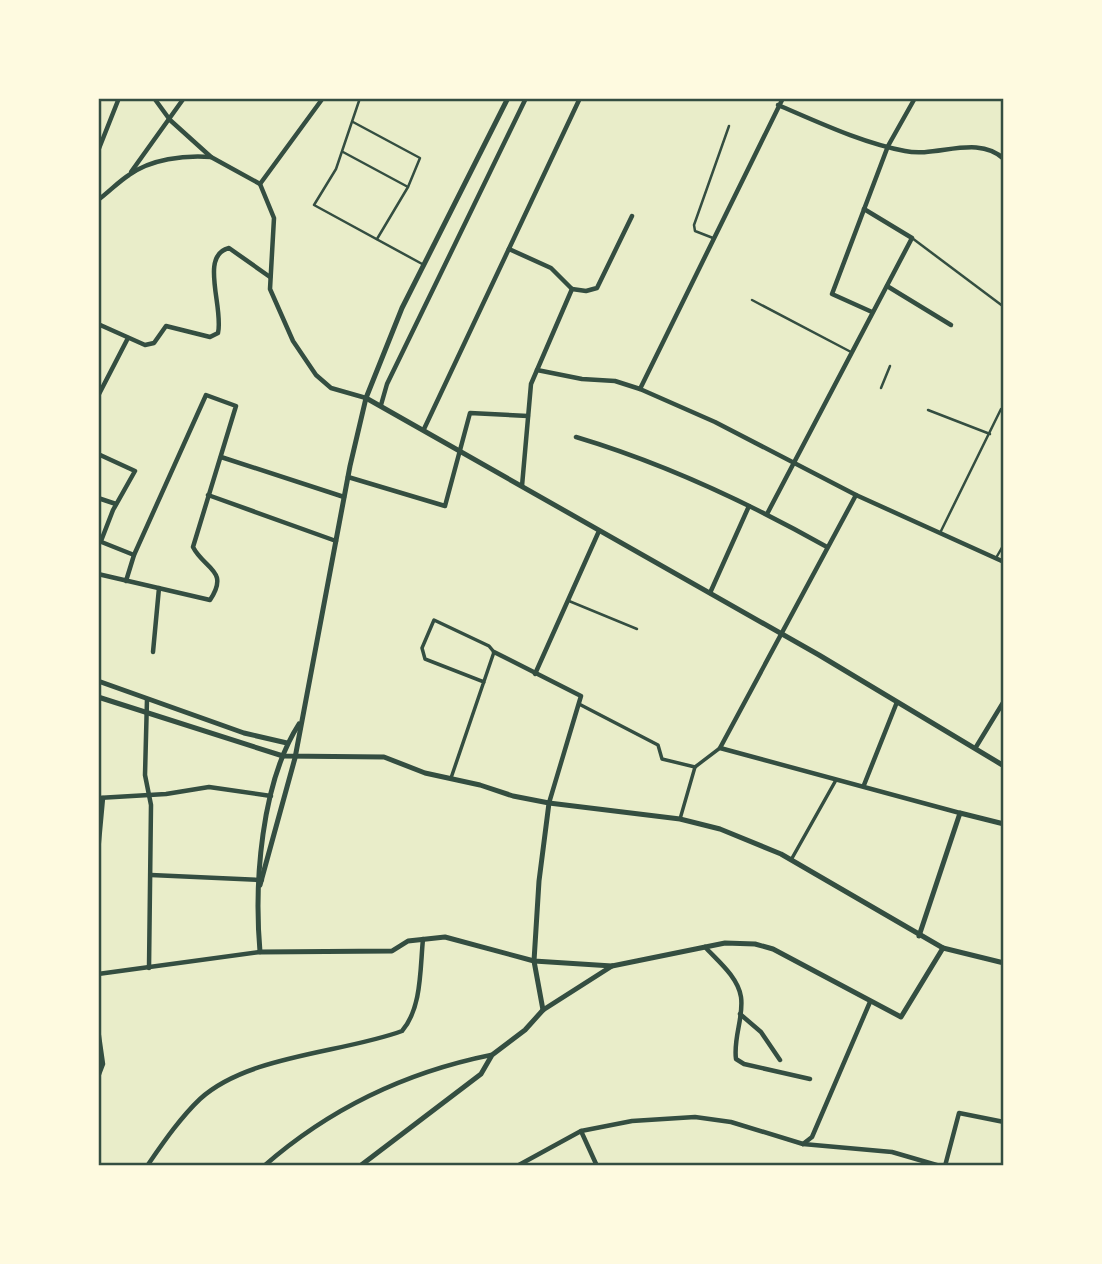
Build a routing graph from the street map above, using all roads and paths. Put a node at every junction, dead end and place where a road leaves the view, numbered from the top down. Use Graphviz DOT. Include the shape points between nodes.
graph roads {
  1 [pos="119,98"];
  2 [pos="154,98"];
  3 [pos="184,98"];
  4 [pos="323,98"];
  5 [pos="360,98"];
  6 [pos="508,98"];
  7 [pos="526,98"];
  8 [pos="580,98"];
  9 [pos="783,98"];
  10 [pos="915,98"];
  11 [pos="778,104"];
  12 [pos="170,120"];
  13 [pos="351,121"];
  14 [pos="729,126"];
  15 [pos="888,146"];
  16 [pos="98,151"];
  17 [pos="342,151"];
  18 [pos="211,158"];
  19 [pos="1004,159"];
  20 [pos="131,173"];
  21 [pos="260,184"];
  22 [pos="408,187"];
  23 [pos="98,200"];
  24 [pos="864,209"];
  25 [pos="632,216"];
  26 [pos="713,237"];
  27 [pos="912,237"];
  28 [pos="377,239"];
  29 [pos="509,249"];
  30 [pos="424,265"];
  31 [pos="271,278"];
  32 [pos="887,286"];
  33 [pos="572,289"];
  34 [pos="752,300"];
  35 [pos="1004,307"];
  36 [pos="872,312"];
  37 [pos="98,324"];
  38 [pos="951,325"];
  39 [pos="128,338"];
  40 [pos="853,353"];
  41 [pos="890,366"];
  42 [pos="537,370"];
  43 [pos="881,388"];
  44 [pos="640,389"];
  45 [pos="98,396"];
  46 [pos="366,398"];
  47 [pos="381,405"];
  48 [pos="1001,409"];
  49 [pos="928,410"];
  50 [pos="528,416"];
  51 [pos="424,429"];
  52 [pos="990,434"];
  53 [pos="576,437"];
  54 [pos="460,452"];
  55 [pos="98,454"];
  56 [pos="221,457"];
  57 [pos="795,465"];
  58 [pos="348,477"];
  59 [pos="522,486"];
  60 [pos="208,495"];
  61 [pos="856,495"];
  62 [pos="344,497"];
  63 [pos="98,498"];
  64 [pos="116,505"];
  65 [pos="749,506"];
  66 [pos="767,514"];
  67 [pos="599,531"];
  68 [pos="941,531"];
  69 [pos="99,541"];
  70 [pos="336,541"];
  71 [pos="1004,544"];
  72 [pos="827,547"];
  73 [pos="134,555"];
  74 [pos="996,558"];
  75 [pos="1004,562"];
  76 [pos="98,574"];
  77 [pos="126,580"];
  78 [pos="159,588"];
  79 [pos="710,593"];
  80 [pos="568,600"];
  81 [pos="637,629"];
  82 [pos="782,635"];
  83 [pos="153,652"];
  84 [pos="494,652"];
  85 [pos="535,674"];
  86 [pos="98,681"];
  87 [pos="484,682"];
  88 [pos="98,697"];
  89 [pos="147,699"];
  90 [pos="1004,701"];
  91 [pos="897,702"];
  92 [pos="579,704"];
  93 [pos="149,716"];
  94 [pos="299,724"];
  95 [pos="287,743"];
  96 [pos="297,745"];
  97 [pos="976,747"];
  98 [pos="720,748"];
  99 [pos="283,757"];
  100 [pos="295,758"];
  101 [pos="1004,766"];
  102 [pos="695,767"];
  103 [pos="451,778"];
  104 [pos="837,778"];
  105 [pos="864,785"];
  106 [pos="147,795"];
  107 [pos="272,796"];
  108 [pos="101,798"];
  109 [pos="549,803"];
  110 [pos="960,813"];
  111 [pos="680,818"];
  112 [pos="1004,824"];
  113 [pos="98,852"];
  114 [pos="791,860"];
  115 [pos="151,875"];
  116 [pos="260,880"];
  117 [pos="919,936"];
  118 [pos="423,939"];
  119 [pos="704,947"];
  120 [pos="943,948"];
  121 [pos="260,952"];
  122 [pos="534,961"];
  123 [pos="1004,963"];
  124 [pos="611,966"];
  125 [pos="149,968"];
  126 [pos="98,974"];
  127 [pos="870,1002"];
  128 [pos="543,1010"];
  129 [pos="739,1014"];
  130 [pos="98,1029"];
  131 [pos="492,1055"];
  132 [pos="780,1060"];
  133 [pos="98,1077"];
  134 [pos="810,1079"];
  135 [pos="1004,1122"];
  136 [pos="581,1131"];
  137 [pos="803,1144"];
  138 [pos="147,1166"];
  139 [pos="264,1166"];
  140 [pos="360,1166"];
  141 [pos="517,1166"];
  142 [pos="597,1166"];
  143 [pos="943,1166"];
  1 -- 16 [label="street"];
  2 -- 12 [label="street"];
  3 -- 12 [label="street"];
  4 -- 21 [label="street"];
  5 -- 13 [label="lane"];
  6 -- 30 [label="street"];
  7 -- 47 [label="street"];
  8 -- 29 [label="street"];
  9 -- 11 [label="street"];
  10 -- 15 [label="street"];
  11 -- 15 [label="street"];
  11 -- 26 [label="street"];
  12 -- 18 [label="street"];
  12 -- 20 [label="street"];
  13 -- 17 [label="lane"];
  13 -- 22 [label="lane" via="420,158"];
  14 -- 26 [label="lane" via="694,225 695,231"];
  15 -- 19 [label="street" via="906,152 987,149"];
  15 -- 24 [label="street"];
  17 -- 22 [label="lane"];
  17 -- 28 [label="lane" via="314,205"];
  18 -- 20 [label="street" via="176,158"];
  18 -- 21 [label="street"];
  20 -- 23 [label="street"];
  21 -- 31 [label="street" via="274,218"];
  22 -- 28 [label="lane"];
  24 -- 27 [label="street"];
  24 -- 36 [label="street" via="832,294"];
  25 -- 33 [label="street" via="597,288"];
  26 -- 44 [label="street"];
  27 -- 32 [label="street"];
  27 -- 35 [label="lane"];
  28 -- 30 [label="lane"];
  29 -- 33 [label="street" via="551,268"];
  29 -- 51 [label="street"];
  30 -- 46 [label="street" via="387,341"];
  31 -- 39 [label="street" via="229,248 221,250 214,258 213,271 221,322 218,333 210,337 166,326 154,343 145,345"];
  31 -- 46 [label="street" via="270,289 280,314 316,375 331,388"];
  32 -- 36 [label="street"];
  32 -- 38 [label="street"];
  33 -- 42 [label="street"];
  34 -- 40 [label="lane"];
  36 -- 40 [label="street"];
  37 -- 39 [label="street"];
  39 -- 45 [label="street"];
  40 -- 57 [label="street"];
  41 -- 43 [label="lane"];
  42 -- 44 [label="street"];
  42 -- 50 [label="street"];
  44 -- 57 [label="street"];
  46 -- 47 [label="street"];
  46 -- 58 [label="street"];
  47 -- 51 [label="street"];
  48 -- 52 [label="lane"];
  49 -- 52 [label="lane"];
  50 -- 54 [label="street" via="470,412"];
  50 -- 59 [label="street"];
  51 -- 54 [label="street"];
  52 -- 68 [label="lane"];
  53 -- 65 [label="street" via="637,455"];
  54 -- 58 [label="street" via="442,507"];
  54 -- 59 [label="street"];
  55 -- 64 [label="street" via="135,471"];
  56 -- 60 [label="street"];
  56 -- 62 [label="street"];
  56 -- 73 [label="street" via="236,406 206,394"];
  57 -- 61 [label="street"];
  57 -- 66 [label="street"];
  58 -- 62 [label="street"];
  59 -- 67 [label="street"];
  60 -- 70 [label="street"];
  60 -- 78 [label="street" via="193,547 215,572 218,583 210,600"];
  61 -- 68 [label="street"];
  61 -- 72 [label="street"];
  62 -- 70 [label="street"];
  63 -- 64 [label="street"];
  64 -- 69 [label="street"];
  65 -- 66 [label="street"];
  65 -- 79 [label="street"];
  66 -- 72 [label="street"];
  67 -- 79 [label="street"];
  67 -- 80 [label="street"];
  68 -- 74 [label="street"];
  69 -- 73 [label="street"];
  70 -- 94 [label="street"];
  71 -- 74 [label="lane"];
  72 -- 82 [label="street"];
  73 -- 77 [label="street"];
  74 -- 75 [label="street"];
  76 -- 77 [label="street"];
  77 -- 78 [label="street"];
  78 -- 83 [label="street"];
  79 -- 82 [label="street"];
  80 -- 81 [label="lane"];
  80 -- 85 [label="street"];
  82 -- 91 [label="street"];
  82 -- 98 [label="street"];
  84 -- 85 [label="street"];
  84 -- 87 [label="street"];
  84 -- 87 [label="street" via="434,620 430,624 422,648 425,659"];
  85 -- 92 [label="street" via="581,696"];
  86 -- 89 [label="street"];
  87 -- 103 [label="street"];
  88 -- 93 [label="street"];
  89 -- 93 [label="street"];
  89 -- 95 [label="street"];
  90 -- 97 [label="street"];
  91 -- 97 [label="street"];
  91 -- 105 [label="street"];
  92 -- 102 [label="street" via="658,745 662,759"];
  92 -- 109 [label="street"];
  93 -- 99 [label="street"];
  93 -- 106 [label="street"];
  94 -- 95 [label="street"];
  94 -- 96 [label="street"];
  95 -- 96 [label="street"];
  95 -- 99 [label="street"];
  96 -- 100 [label="street"];
  97 -- 101 [label="street"];
  98 -- 102 [label="street"];
  98 -- 104 [label="street"];
  99 -- 100 [label="street"];
  99 -- 107 [label="street"];
  100 -- 103 [label="street" via="384,757"];
  100 -- 116 [label="street"];
  102 -- 111 [label="street"];
  103 -- 109 [label="street"];
  104 -- 105 [label="street"];
  104 -- 114 [label="street"];
  105 -- 110 [label="street"];
  106 -- 107 [label="street" via="209,787"];
  106 -- 108 [label="street"];
  106 -- 115 [label="street"];
  107 -- 116 [label="street"];
  108 -- 113 [label="street"];
  109 -- 111 [label="street"];
  109 -- 122 [label="street"];
  110 -- 112 [label="street"];
  110 -- 117 [label="street"];
  111 -- 114 [label="street" via="720,829"];
  114 -- 117 [label="street"];
  115 -- 116 [label="street"];
  115 -- 125 [label="street"];
  116 -- 121 [label="street"];
  117 -- 120 [label="street"];
  118 -- 121 [label="street" via="408,941 392,951"];
  118 -- 122 [label="street" via="445,937"];
  118 -- 138 [label="street" via="418,992 411,1021 402,1031 280,1060 220,1086 201,1098"];
  119 -- 124 [label="street"];
  119 -- 127 [label="street" via="735,943 773,949"];
  119 -- 129 [label="street" via="731,975 741,997"];
  120 -- 123 [label="street"];
  120 -- 127 [label="street" via="901,1017"];
  121 -- 125 [label="street"];
  122 -- 124 [label="street"];
  122 -- 128 [label="street"];
  124 -- 128 [label="street"];
  125 -- 126 [label="street"];
  127 -- 137 [label="street" via="812,1137"];
  128 -- 131 [label="street"];
  129 -- 132 [label="street" via="761,1032"];
  129 -- 134 [label="street" via="736,1059"];
  130 -- 133 [label="street" via="103,1064"];
  131 -- 139 [label="street" via="412,1077 341,1109"];
  131 -- 140 [label="street" via="481,1073"];
  135 -- 143 [label="street" via="960,1113"];
  136 -- 137 [label="street" via="632,1121 695,1117 731,1122"];
  136 -- 141 [label="street"];
  136 -- 142 [label="street"];
  137 -- 143 [label="street" via="892,1152"];
}
